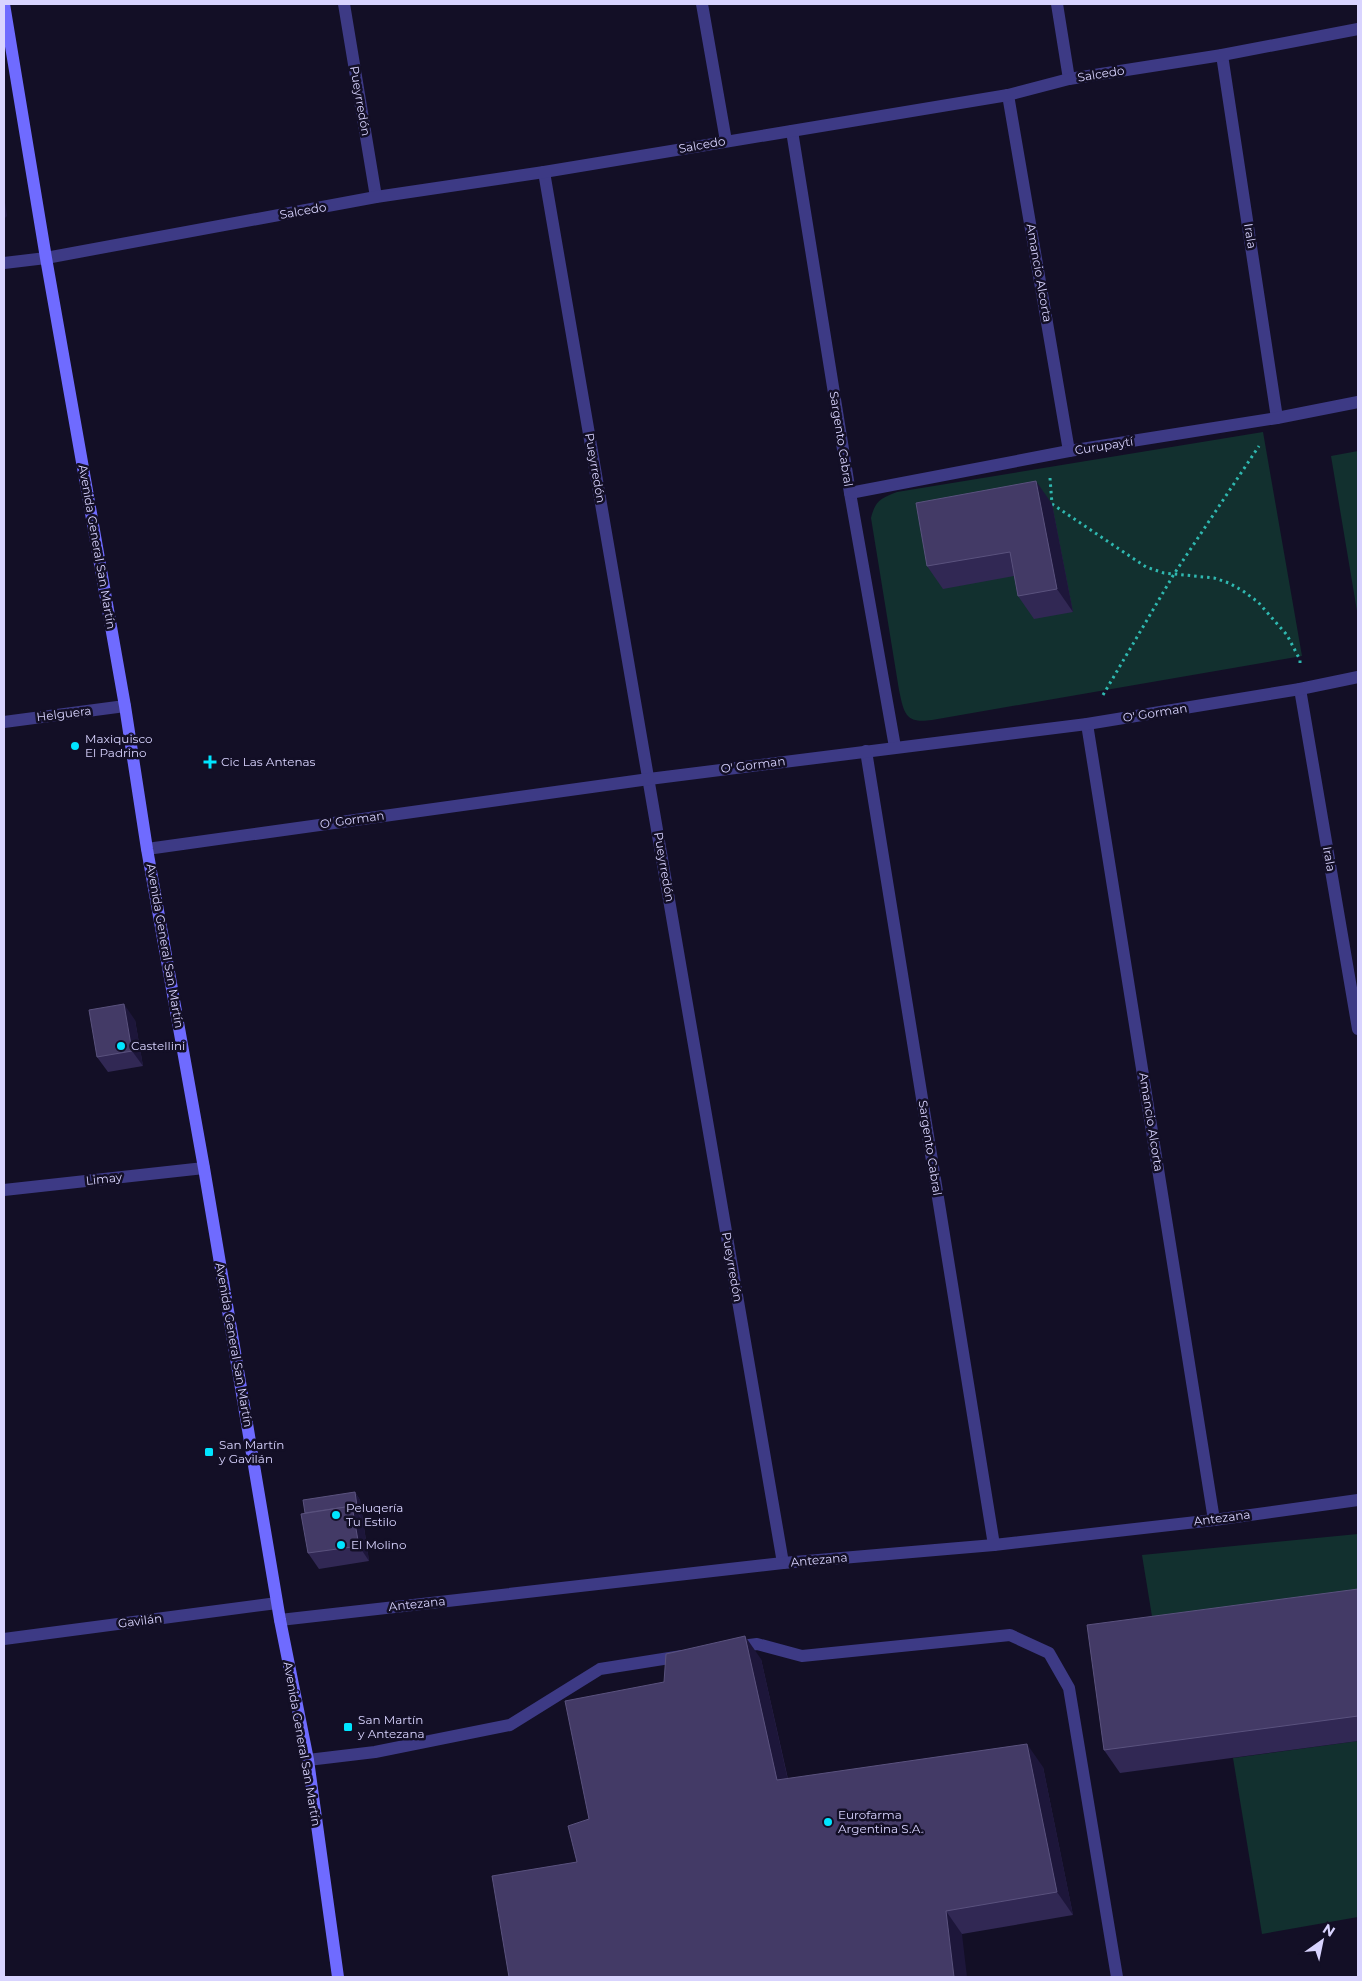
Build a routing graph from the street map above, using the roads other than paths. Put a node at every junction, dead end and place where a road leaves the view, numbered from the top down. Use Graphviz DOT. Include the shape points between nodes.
graph roads {
  1 [pos="4,4"];
  2 [pos="344,4"];
  3 [pos="702,4"];
  4 [pos="1057,4"];
  5 [pos="1358,29"];
  6 [pos="1222,55"];
  7 [pos="1069,79"];
  8 [pos="1008,95"];
  9 [pos="792,131"];
  10 [pos="726,141"];
  11 [pos="544,172"];
  12 [pos="376,197"];
  13 [pos="46,258"];
  14 [pos="4,263"];
  15 [pos="1358,402"];
  16 [pos="1277,418"];
  17 [pos="1069,451"];
  18 [pos="850,493"];
  19 [pos="1358,677"];
  20 [pos="1300,689"];
  21 [pos="125,706"];
  22 [pos="4,722"];
  23 [pos="1087,724"];
  24 [pos="895,747"];
  25 [pos="866,751"];
  26 [pos="649,778"];
  27 [pos="147,849"];
  28 [pos="1358,1029"];
  29 [pos="204,1168"];
  30 [pos="4,1190"];
  31 [pos="1358,1500"];
  32 [pos="1214,1520"];
  33 [pos="994,1546"];
  34 [pos="783,1563"];
  35 [pos="277,1603"];
  36 [pos="280,1620"];
  37 [pos="4,1639"];
  38 [pos="718,1650"];
  39 [pos="698,1653"];
  40 [pos="308,1760"];
  41 [pos="338,1977"];
  42 [pos="1118,1977"];
  1 -- 13 [label="main road, Avenida General San Martín"];
  2 -- 12 [label="street, Pueyrredón"];
  3 -- 10 [label="street"];
  4 -- 7 [label="street"];
  5 -- 6 [label="street, Salcedo"];
  6 -- 7 [label="street, Salcedo"];
  6 -- 16 [label="street, Irala"];
  7 -- 8 [label="street, Salcedo"];
  8 -- 9 [label="street, Salcedo"];
  8 -- 17 [label="street, Amancio Alcorta"];
  9 -- 10 [label="street, Salcedo"];
  9 -- 18 [label="street, Sargento Cabral"];
  10 -- 11 [label="street, Salcedo"];
  11 -- 12 [label="street, Salcedo"];
  11 -- 26 [label="street, Pueyrredón"];
  12 -- 13 [label="street, Salcedo"];
  13 -- 14 [label="street, Salcedo"];
  13 -- 21 [label="main road, Avenida General San Martín"];
  15 -- 16 [label="street, Curupaytí"];
  16 -- 17 [label="street, Curupaytí"];
  17 -- 18 [label="street, Curupaytí"];
  18 -- 24 [label="street, Sargento Cabral"];
  19 -- 20 [label="street, O' Gorman"];
  20 -- 23 [label="street, O' Gorman"];
  20 -- 28 [label="street, Irala"];
  21 -- 22 [label="street, Helguera"];
  21 -- 27 [label="main road, Avenida General San Martín"];
  23 -- 24 [label="street, O' Gorman"];
  23 -- 32 [label="street, Amancio Alcorta"];
  24 -- 25 [label="street, O' Gorman"];
  25 -- 26 [label="street, O' Gorman"];
  25 -- 33 [label="street, Sargento Cabral"];
  26 -- 27 [label="street, O' Gorman"];
  26 -- 34 [label="street, Pueyrredón"];
  27 -- 29 [label="main road, Avenida General San Martín"];
  29 -- 30 [label="street, Limay"];
  29 -- 35 [label="main road, Avenida General San Martín"];
  31 -- 32 [label="street, Antezana"];
  32 -- 33 [label="street, Antezana"];
  33 -- 34 [label="street, Antezana"];
  34 -- 36 [label="street, Antezana"];
  35 -- 36 [label="main road, Avenida General San Martín"];
  35 -- 37 [label="street, Gavilán"];
  36 -- 40 [label="main road, Avenida General San Martín"];
  38 -- 42 [label="street" via="757,1644 802,1656 1010,1635 1049,1653 1069,1688"];
  39 -- 40 [label="street" via="600,1669 510,1725 375,1752"];
  40 -- 41 [label="main road, Avenida General San Martín"];
}
